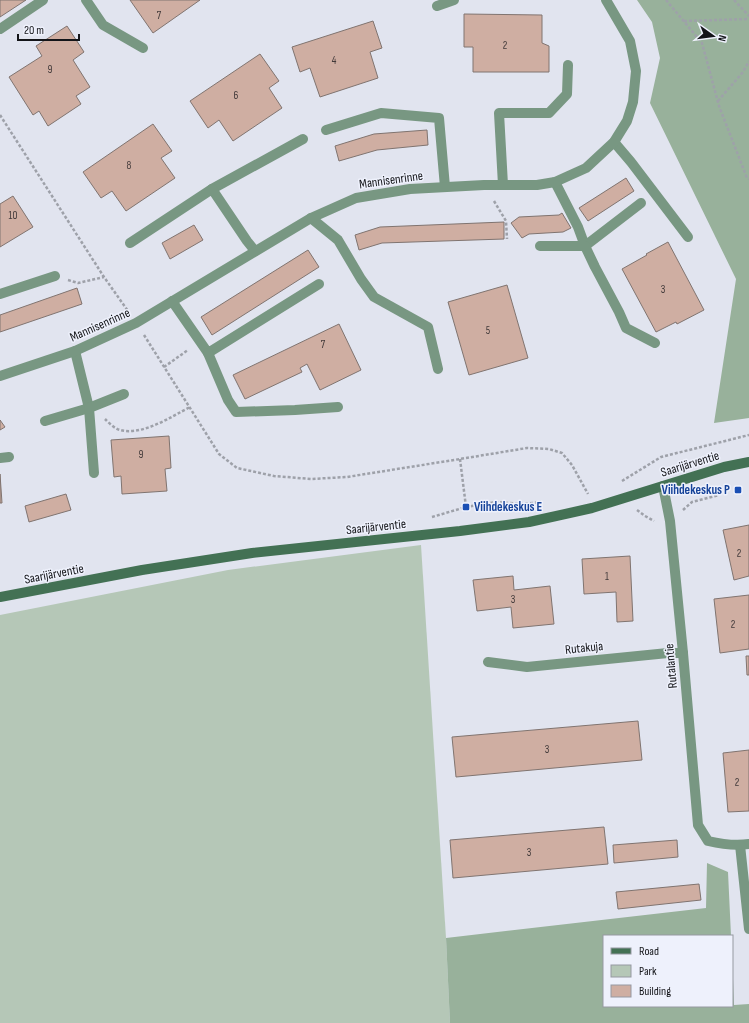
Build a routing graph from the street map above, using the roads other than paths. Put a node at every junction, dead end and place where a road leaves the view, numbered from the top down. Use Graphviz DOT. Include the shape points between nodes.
graph roads {
  1 [pos="43,0"];
  2 [pos="86,0"];
  3 [pos="454,0"];
  4 [pos="606,0"];
  5 [pos="438,6"];
  6 [pos="0,29"];
  7 [pos="143,48"];
  8 [pos="568,65"];
  9 [pos="326,130"];
  10 [pos="303,139"];
  11 [pos="614,142"];
  12 [pos="555,182"];
  13 [pos="503,185"];
  14 [pos="444,187"];
  15 [pos="212,189"];
  16 [pos="641,203"];
  17 [pos="311,218"];
  18 [pos="688,237"];
  19 [pos="130,243"];
  20 [pos="540,246"];
  21 [pos="585,246"];
  22 [pos="255,251"];
  23 [pos="55,276"];
  24 [pos="319,284"];
  25 [pos="0,294"];
  26 [pos="172,301"];
  27 [pos="655,343"];
  28 [pos="76,351"];
  29 [pos="208,353"];
  30 [pos="438,369"];
  31 [pos="0,376"];
  32 [pos="124,394"];
  33 [pos="338,407"];
  34 [pos="89,408"];
  35 [pos="45,421"];
  36 [pos="749,462"];
  37 [pos="94,473"];
  38 [pos="663,486"];
  39 [pos="0,597"];
  40 [pos="683,653"];
  41 [pos="488,662"];
  42 [pos="745,845"];
  43 [pos="749,929"];
  1 -- 6 [label="street"];
  2 -- 7 [label="street" via="103,26"];
  3 -- 5 [label="street"];
  4 -- 11 [label="street, Mannisenrinne" via="630,41 636,71 633,102 627,121"];
  8 -- 13 [label="street" via="566,94 549,113 499,113"];
  9 -- 14 [label="street" via="380,113 439,118"];
  10 -- 15 [label="street"];
  11 -- 12 [label="street, Mannisenrinne" via="586,168"];
  11 -- 18 [label="street"];
  12 -- 13 [label="street, Mannisenrinne"];
  12 -- 21 [label="street"];
  13 -- 14 [label="street, Mannisenrinne"];
  14 -- 17 [label="street, Mannisenrinne" via="410,189 356,198"];
  15 -- 19 [label="street"];
  15 -- 22 [label="street"];
  16 -- 21 [label="street"];
  17 -- 22 [label="street, Mannisenrinne"];
  17 -- 30 [label="street" via="338,240 374,297 428,326"];
  20 -- 21 [label="street"];
  21 -- 27 [label="street" via="626,328"];
  22 -- 26 [label="street, Mannisenrinne"];
  23 -- 25 [label="street"];
  24 -- 29 [label="street"];
  26 -- 28 [label="street, Mannisenrinne" via="136,323"];
  26 -- 29 [label="street"];
  28 -- 31 [label="street, Mannisenrinne"];
  28 -- 34 [label="street"];
  29 -- 33 [label="street" via="228,400 236,412"];
  32 -- 34 [label="street"];
  34 -- 35 [label="street"];
  34 -- 37 [label="street"];
  36 -- 38 [label="main road, Saarijärventie"];
  38 -- 39 [label="main road, Saarijärventie" via="592,508 529,522 252,553 142,570"];
  38 -- 40 [label="street, Rutalantie" via="670,516"];
  40 -- 41 [label="street, Rutakuja" via="528,667"];
  40 -- 42 [label="street, Rutalantie" via="698,825 708,841"];
  42 -- 43 [label="street"];
}
